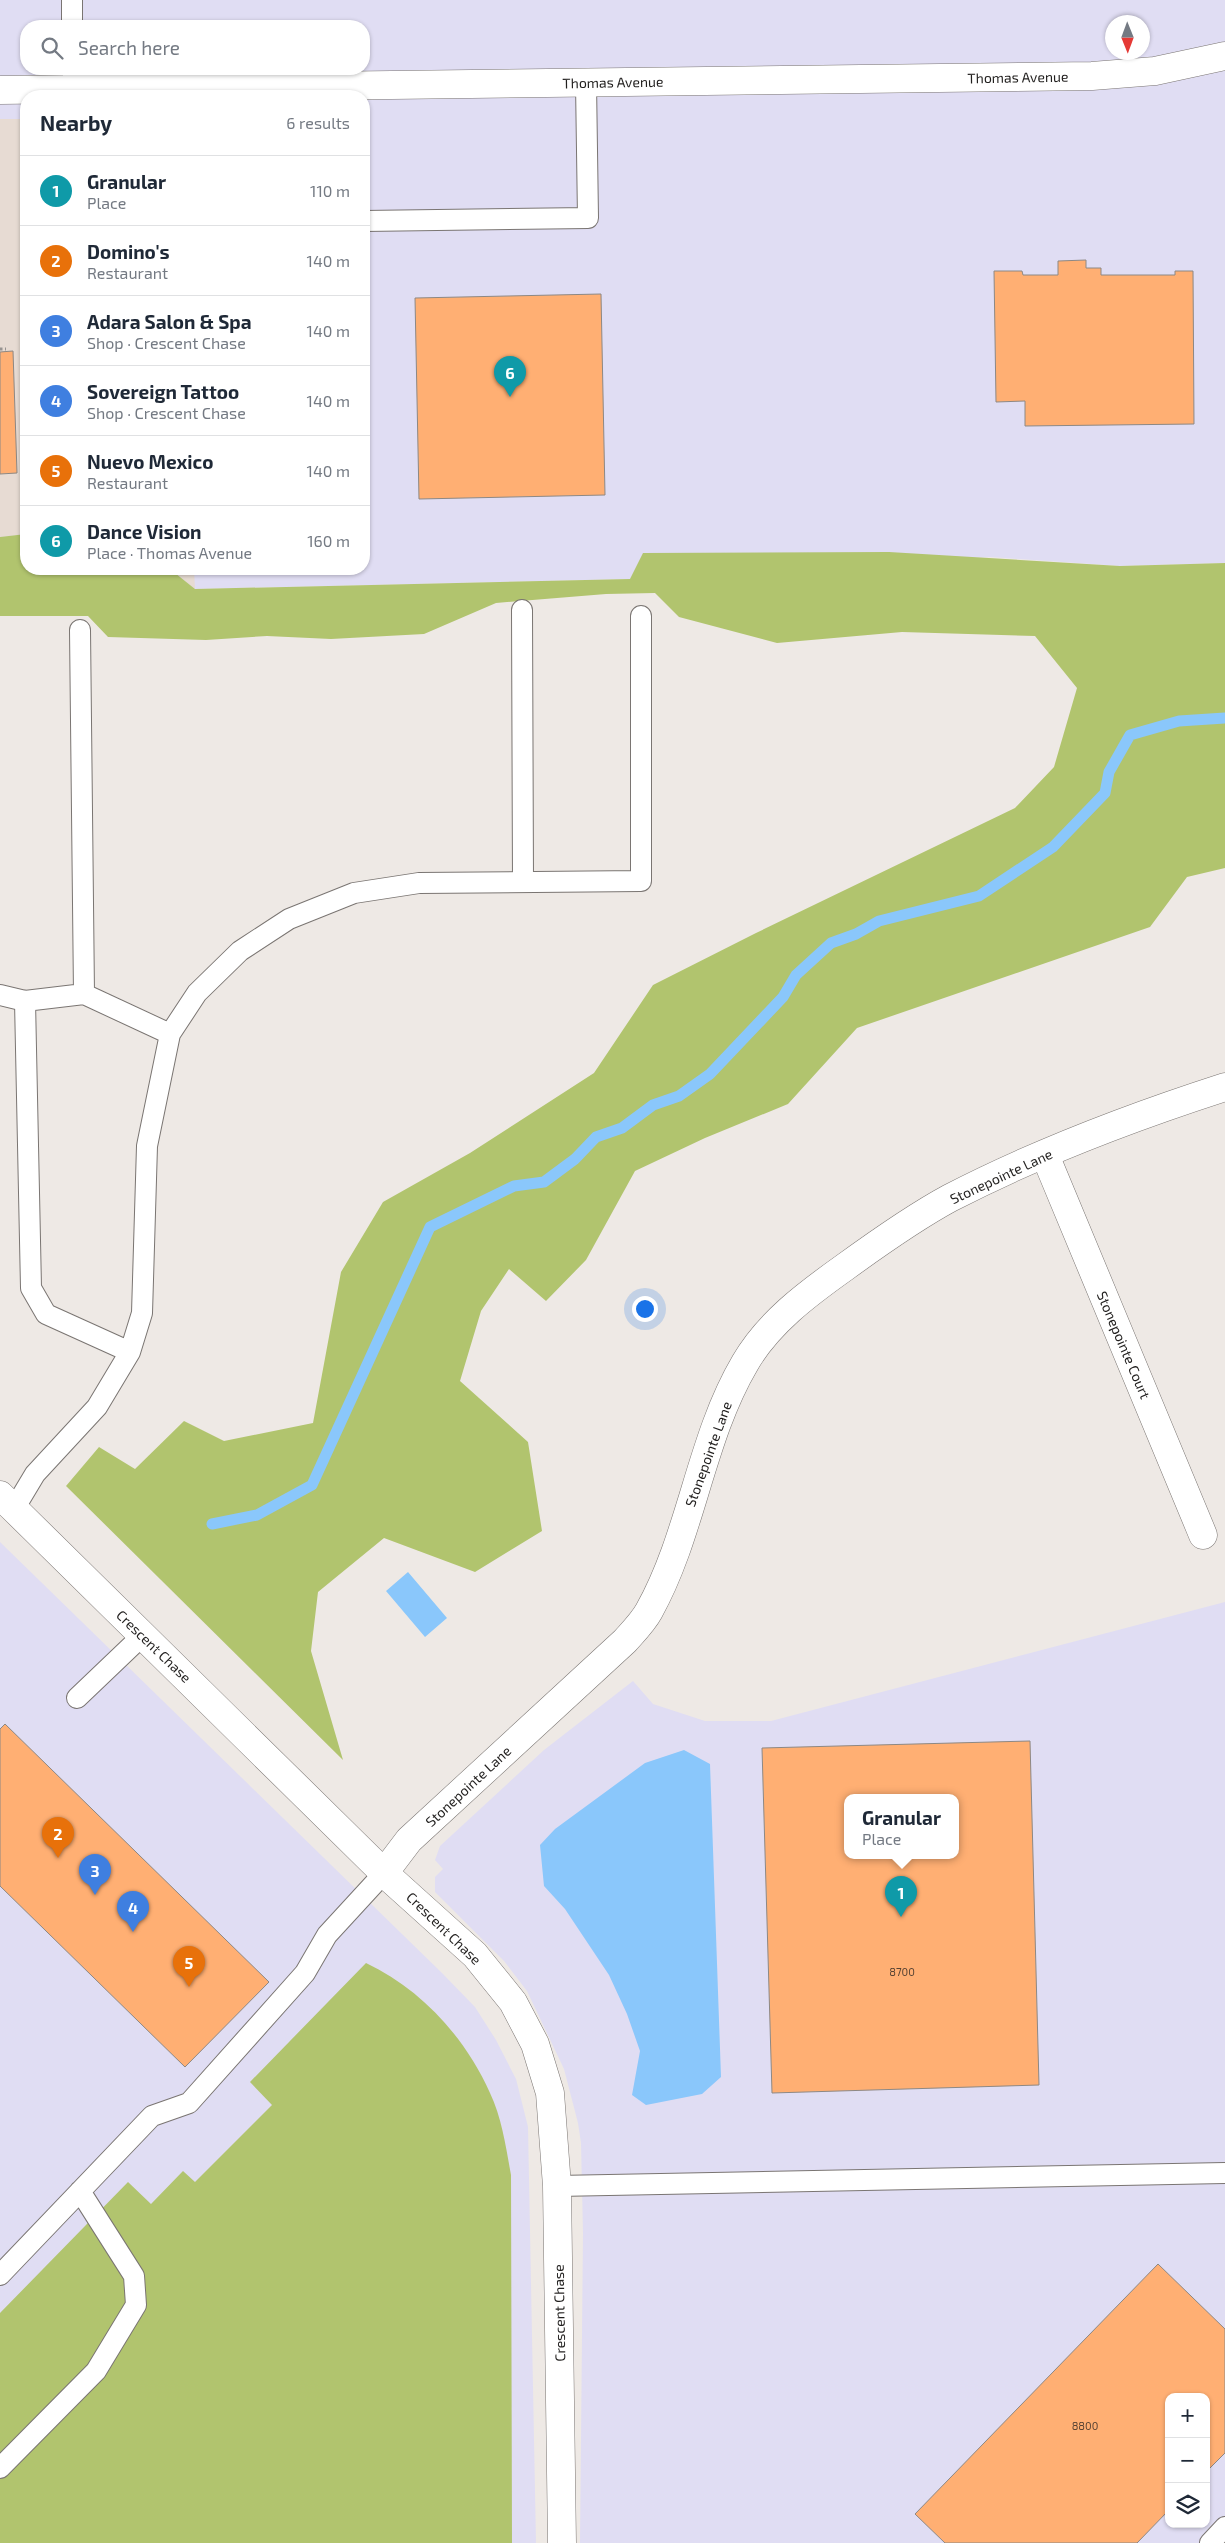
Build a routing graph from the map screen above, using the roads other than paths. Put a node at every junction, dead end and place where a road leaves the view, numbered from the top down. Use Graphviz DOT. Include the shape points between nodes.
graph roads {
  1 [pos="72,0"];
  2 [pos="72,20"];
  3 [pos="1225,56"];
  4 [pos="586,83"];
  5 [pos="73,85"];
  6 [pos="0,90"];
  7 [pos="188,90"];
  8 [pos="312,90"];
  9 [pos="370,221"];
  10 [pos="522,610"];
  11 [pos="641,616"];
  12 [pos="80,630"];
  13 [pos="523,882"];
  14 [pos="84,994"];
  15 [pos="0,995"];
  16 [pos="25,1001"];
  17 [pos="170,1034"];
  18 [pos="1225,1087"];
  19 [pos="1045,1155"];
  20 [pos="130,1352"];
  21 [pos="7,1502"];
  22 [pos="1203,1535"];
  23 [pos="143,1635"];
  24 [pos="77,1698"];
  25 [pos="384,1873"];
  26 [pos="1225,2173"];
  27 [pos="557,2186"];
  28 [pos="80,2191"];
  29 [pos="0,2275"];
  30 [pos="0,2468"];
  31 [pos="1225,2527"];
  32 [pos="562,2543"];
  33 [pos="1210,2543"];
  1 -- 2 [label="lane"];
  3 -- 4 [label="street, Thomas Avenue" via="1155,71 1092,76"];
  4 -- 8 [label="street, Thomas Avenue"];
  4 -- 9 [label="lane" via="588,218"];
  5 -- 6 [label="street, Thomas Avenue"];
  5 -- 7 [label="street, Thomas Avenue"];
  10 -- 13 [label="lane"];
  11 -- 13 [label="lane" via="641,881"];
  12 -- 14 [label="lane"];
  13 -- 17 [label="lane" via="420,884 354,893 289,919 240,951 197,993"];
  14 -- 16 [label="lane"];
  14 -- 17 [label="lane"];
  15 -- 16 [label="lane"];
  16 -- 20 [label="lane" via="31,1288 46,1314"];
  17 -- 20 [label="lane" via="147,1146 142,1313"];
  18 -- 19 [label="street, Stonepointe Lane" via="1153,1111"];
  19 -- 22 [label="street, Stonepointe Court"];
  19 -- 25 [label="street, Stonepointe Lane" via="949,1199 816,1287 777,1321 745,1362 719,1418 666,1575 648,1612 625,1641 409,1840"];
  20 -- 21 [label="lane" via="97,1407"];
  21 -- 23 [label="street, Crescent Chase"];
  23 -- 24 [label="lane"];
  23 -- 25 [label="street, Crescent Chase"];
  25 -- 27 [label="street, Crescent Chase" via="475,1955 513,2002 535,2044 550,2093"];
  25 -- 28 [label="lane" via="327,1935 305,1973 189,2103 152,2116"];
  26 -- 27 [label="lane"];
  27 -- 32 [label="street, Crescent Chase"];
  28 -- 29 [label="lane"];
  28 -- 30 [label="lane" via="134,2276 136,2304 96,2370"];
  31 -- 33 [label="lane"];
}
